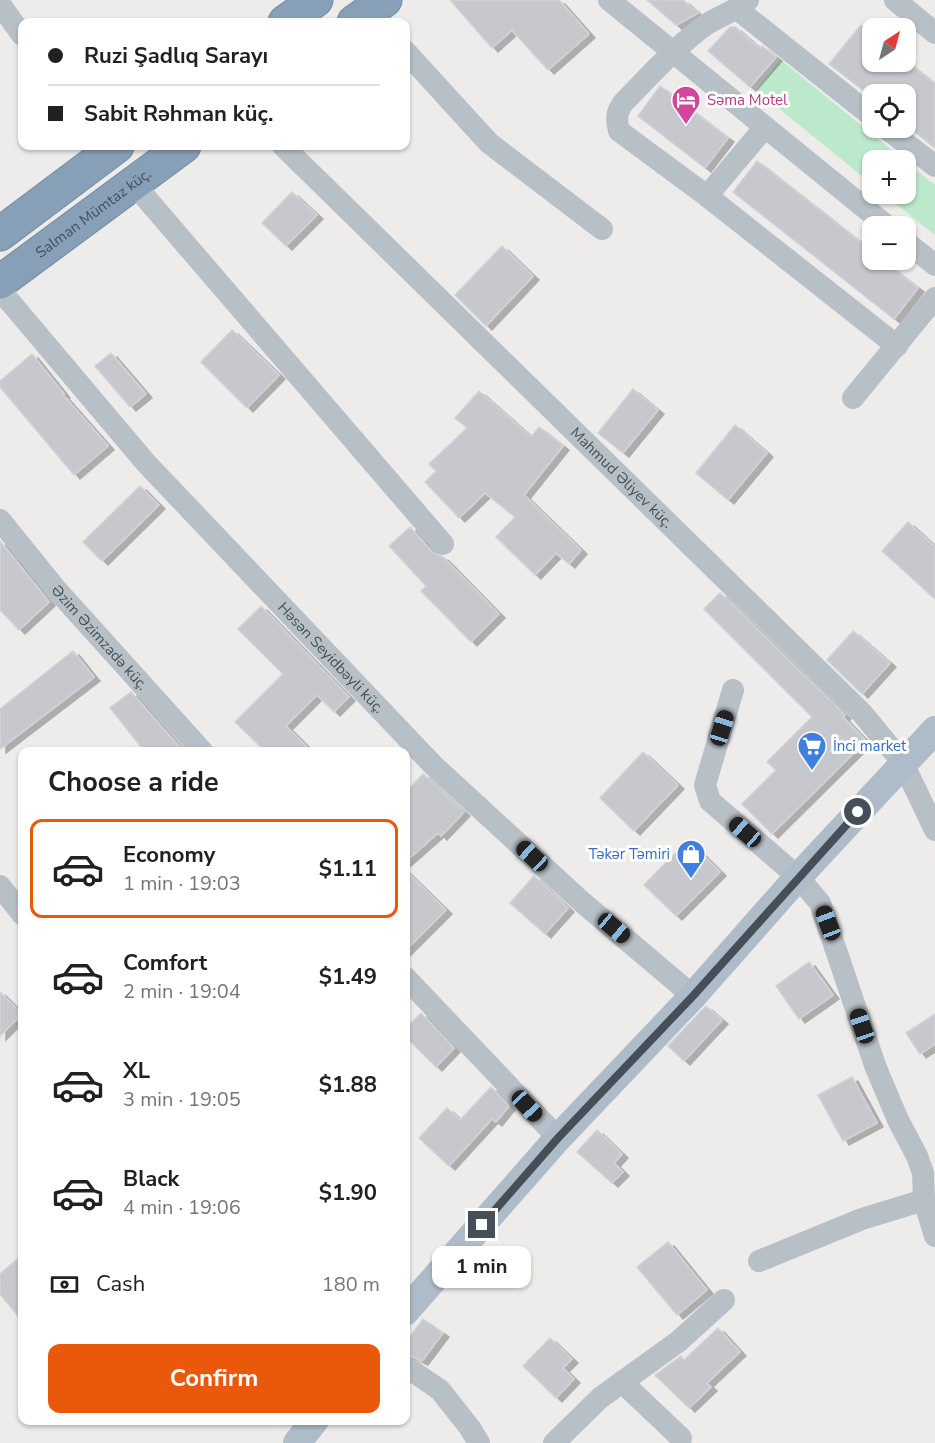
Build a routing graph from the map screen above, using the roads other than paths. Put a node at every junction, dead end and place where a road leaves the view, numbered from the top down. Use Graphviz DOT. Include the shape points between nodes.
graph roads {
  1 [pos="315,0"];
  2 [pos="609,0"];
  3 [pos="895,0"];
  4 [pos="0,4"];
  5 [pos="742,5"];
  6 [pos="290,18"];
  7 [pos="18,29"];
  8 [pos="935,33"];
  9 [pos="672,53"];
  10 [pos="410,56"];
  11 [pos="862,108"];
  12 [pos="765,127"];
  13 [pos="899,138"];
  14 [pos="106,150"];
  15 [pos="110,150"];
  16 [pos="178,150"];
  17 [pos="287,150"];
  18 [pos="935,166"];
  19 [pos="133,183"];
  20 [pos="707,196"];
  21 [pos="875,216"];
  22 [pos="602,229"];
  23 [pos="0,234"];
  24 [pos="916,250"];
  25 [pos="935,265"];
  26 [pos="0,282"];
  27 [pos="0,290"];
  28 [pos="935,298"];
  29 [pos="897,346"];
  30 [pos="853,398"];
  31 [pos="0,520"];
  32 [pos="442,544"];
  33 [pos="733,690"];
  34 [pos="935,730"];
  35 [pos="198,747"];
  36 [pos="903,764"];
  37 [pos="935,830"];
  38 [pos="798,878"];
  39 [pos="0,886"];
  40 [pos="18,909"];
  41 [pos="410,982"];
  42 [pos="693,996"];
  43 [pos="558,1138"];
  44 [pos="924,1200"];
  45 [pos="935,1236"];
  46 [pos="759,1261"];
  47 [pos="724,1300"];
  48 [pos="410,1306"];
  49 [pos="410,1369"];
  50 [pos="622,1382"];
  51 [pos="311,1425"];
  52 [pos="681,1438"];
  53 [pos="297,1443"];
  54 [pos="479,1443"];
  55 [pos="554,1443"];
  1 -- 6 [label="highway"];
  2 -- 9 [label="street"];
  3 -- 8 [label="street"];
  4 -- 7 [label="street"];
  5 -- 9 [label="street" via="703,27"];
  5 -- 11 [label="street"];
  9 -- 12 [label="street"];
  9 -- 20 [label="street" via="623,103 616,121 620,131"];
  10 -- 22 [label="street" via="489,143"];
  12 -- 20 [label="street"];
  12 -- 21 [label="street"];
  13 -- 18 [label="street"];
  14 -- 23 [label="highway"];
  15 -- 19 [label="highway"];
  16 -- 19 [label="highway, Salman Mümtaz küç."];
  17 -- 36 [label="street, Mahmud Əliyev küç." via="810,660 862,713"];
  19 -- 26 [label="highway, Salman Mümtaz küç."];
  19 -- 32 [label="street"];
  20 -- 29 [label="street"];
  24 -- 25 [label="street"];
  27 -- 42 [label="street, Həsən Seyidbəyli küç." via="146,463 434,766 582,902"];
  28 -- 29 [label="street"];
  29 -- 30 [label="street"];
  31 -- 35 [label="street, Əzim Əzimzadə küç."];
  33 -- 38 [label="street" via="705,785 710,801"];
  34 -- 36 [label="main road"];
  36 -- 37 [label="street, Mahmud Əliyev küç."];
  36 -- 38 [label="main road"];
  38 -- 42 [label="main road"];
  38 -- 44 [label="street" via="820,903 876,1068 923,1173"];
  39 -- 40 [label="street"];
  41 -- 43 [label="street"];
  42 -- 43 [label="main road"];
  43 -- 48 [label="main road"];
  44 -- 45 [label="street"];
  44 -- 46 [label="street" via="862,1219"];
  47 -- 50 [label="street" via="679,1341"];
  49 -- 54 [label="street" via="440,1390"];
  50 -- 52 [label="street"];
  50 -- 55 [label="street"];
  51 -- 53 [label="main road"];
}
